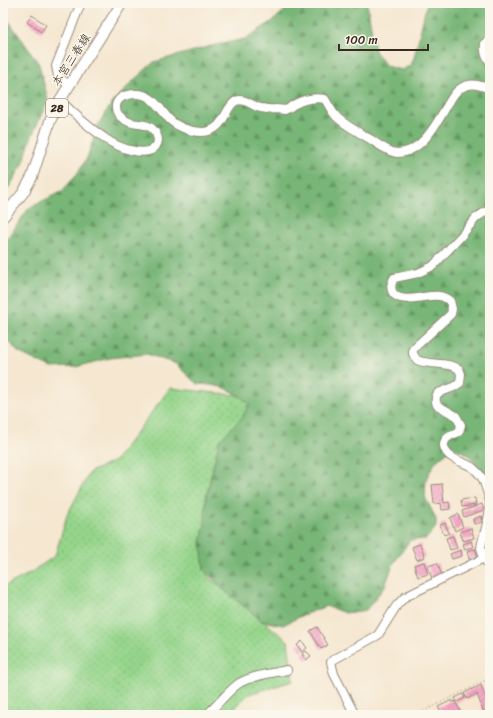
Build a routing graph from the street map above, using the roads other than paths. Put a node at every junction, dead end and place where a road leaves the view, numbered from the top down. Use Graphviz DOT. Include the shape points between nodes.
graph roads {
  1 [pos="81,3"];
  2 [pos="122,3"];
  3 [pos="490,40"];
  4 [pos="490,61"];
  5 [pos="70,85"];
  6 [pos="490,89"];
  7 [pos="60,100"];
  8 [pos="490,212"];
  9 [pos="3,217"];
  10 [pos="486,554"];
  11 [pos="490,569"];
  12 [pos="286,670"];
  13 [pos="206,715"];
  14 [pos="355,715"];
  1 -- 5 [label="street" via="56,66 58,76"];
  2 -- 5 [label="main road, 本宮三春線 / 28"];
  3 -- 4 [label="street" via="485,43 484,48 486,58"];
  5 -- 7 [label="main road, 本宮三春線 / 28"];
  6 -- 7 [label="street" via="480,84 461,88 455,93 427,137 406,152 396,153 387,150 336,116 325,99 309,98 286,110 260,108 240,100 230,107 223,120 212,130 204,132 189,130 170,120 148,96 136,94 120,97 116,106 122,118 149,126 157,134 156,147 140,152 108,140"];
  7 -- 9 [label="main road, 本宮三春線 / 28" via="50,121 32,177"];
  8 -- 10 [label="street" via="476,218 433,266 418,274 394,278 391,283 391,288 399,298 440,296 450,301 451,314 413,349 413,354 423,363 444,363 454,366 461,374 460,383 438,393 435,402 456,416 461,425 459,432 446,438 444,442 447,454 472,467 483,479 490,502 482,542"];
  10 -- 11 [label="street"];
  10 -- 14 [label="street" via="405,597 378,635 331,662 334,674"];
  12 -- 13 [label="street" via="238,684"];
}
